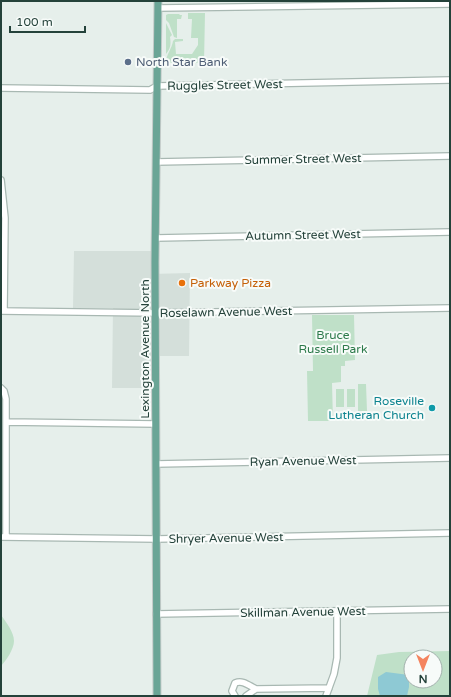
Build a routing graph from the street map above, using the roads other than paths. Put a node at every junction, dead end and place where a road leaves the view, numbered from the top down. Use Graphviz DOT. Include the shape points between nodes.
graph roads {
  1 [pos="343,3"];
  2 [pos="254,4"];
  3 [pos="450,4"];
  4 [pos="158,5"];
  5 [pos="450,80"];
  6 [pos="157,86"];
  7 [pos="1,88"];
  8 [pos="450,156"];
  9 [pos="156,162"];
  10 [pos="1,180"];
  11 [pos="450,232"];
  12 [pos="156,238"];
  13 [pos="450,308"];
  14 [pos="3,311"];
  15 [pos="156,313"];
  16 [pos="2,388"];
  17 [pos="6,422"];
  18 [pos="156,424"];
  19 [pos="450,458"];
  20 [pos="3,462"];
  21 [pos="156,464"];
  22 [pos="450,533"];
  23 [pos="3,537"];
  24 [pos="156,540"];
  25 [pos="450,609"];
  26 [pos="337,611"];
  27 [pos="156,614"];
  28 [pos="329,688"];
  29 [pos="256,690"];
  30 [pos="157,696"];
  31 [pos="235,696"];
  32 [pos="246,696"];
  33 [pos="326,696"];
  1 -- 2 [label="street"];
  1 -- 3 [label="street"];
  2 -- 4 [label="street"];
  4 -- 6 [label="main road, Lexington Avenue North"];
  5 -- 6 [label="street, Ruggles Street West"];
  6 -- 7 [label="street, Ruggles Street West" via="150,90"];
  6 -- 9 [label="main road, Lexington Avenue North"];
  8 -- 9 [label="street, Summer Street West"];
  9 -- 12 [label="main road, Lexington Avenue North"];
  10 -- 14 [label="street" via="5,218"];
  11 -- 12 [label="street, Autumn Street West"];
  12 -- 15 [label="main road, Lexington Avenue North"];
  13 -- 15 [label="street, Roselawn Avenue West"];
  14 -- 15 [label="street, Roselawn Avenue West"];
  15 -- 18 [label="main road, Lexington Avenue North"];
  16 -- 17 [label="street" via="6,394"];
  17 -- 18 [label="street"];
  17 -- 20 [label="street"];
  18 -- 21 [label="main road, Lexington Avenue North"];
  19 -- 21 [label="street, Ryan Avenue West"];
  20 -- 23 [label="street"];
  21 -- 24 [label="main road, Lexington Avenue North"];
  22 -- 24 [label="street, Shryer Avenue West"];
  23 -- 24 [label="street, Shryer Avenue West"];
  24 -- 27 [label="main road, Lexington Avenue North"];
  25 -- 26 [label="street, Skillman Avenue West"];
  26 -- 27 [label="street, Skillman Avenue West"];
  26 -- 28 [label="street" via="337,658"];
  27 -- 30 [label="main road, Lexington Avenue North"];
  28 -- 29 [label="street"];
  28 -- 33 [label="street"];
  29 -- 31 [label="street" via="246,683 234,683 232,691"];
  29 -- 32 [label="street"];
}
